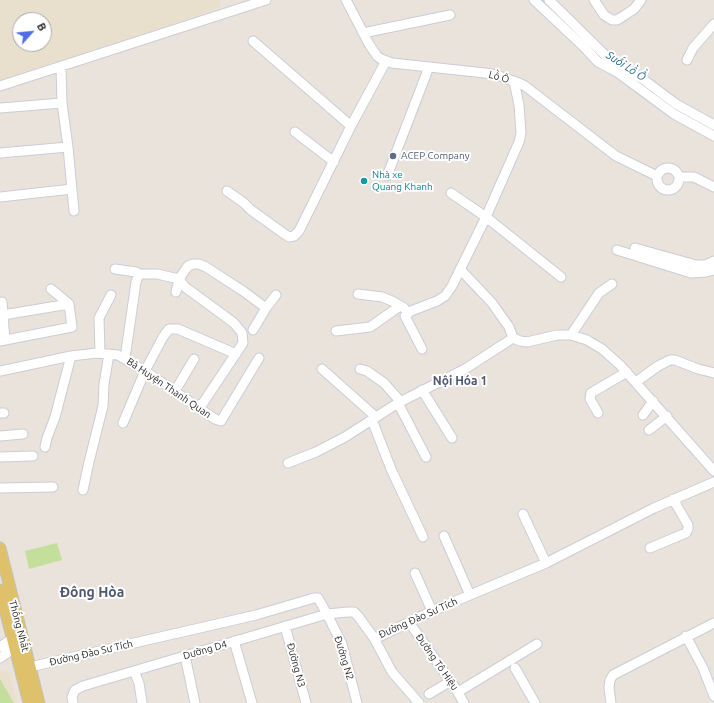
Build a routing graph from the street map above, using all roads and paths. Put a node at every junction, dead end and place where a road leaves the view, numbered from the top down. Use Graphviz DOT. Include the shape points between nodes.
graph roads {
  1 [pos="266,0"];
  2 [pos="346,0"];
  3 [pos="534,0"];
  4 [pos="549,0"];
  5 [pos="594,0"];
  6 [pos="640,0"];
  7 [pos="450,15"];
  8 [pos="714,24"];
  9 [pos="569,27"];
  10 [pos="363,33"];
  11 [pos="253,41"];
  12 [pos="687,60"];
  13 [pos="386,61"];
  14 [pos="61,67"];
  15 [pos="429,67"];
  16 [pos="514,81"];
  17 [pos="0,86"];
  18 [pos="62,103"];
  19 [pos="0,108"];
  20 [pos="714,125"];
  21 [pos="351,126"];
  22 [pos="295,132"];
  23 [pos="714,136"];
  24 [pos="68,147"];
  25 [pos="0,153"];
  26 [pos="334,162"];
  27 [pos="387,176"];
  28 [pos="657,176"];
  29 [pos="679,177"];
  30 [pos="714,187"];
  31 [pos="72,189"];
  32 [pos="227,191"];
  33 [pos="451,193"];
  34 [pos="0,196"];
  35 [pos="74,211"];
  36 [pos="486,217"];
  37 [pos="635,248"];
  38 [pos="616,250"];
  39 [pos="714,261"];
  40 [pos="115,269"];
  41 [pos="460,269"];
  42 [pos="714,270"];
  43 [pos="139,274"];
  44 [pos="561,277"];
  45 [pos="179,279"];
  46 [pos="612,284"];
  47 [pos="51,289"];
  48 [pos="176,292"];
  49 [pos="358,294"];
  50 [pos="111,295"];
  51 [pos="276,295"];
  52 [pos="2,302"];
  53 [pos="69,304"];
  54 [pos="400,306"];
  55 [pos="266,308"];
  56 [pos="411,311"];
  57 [pos="3,315"];
  58 [pos="253,330"];
  59 [pos="336,330"];
  60 [pos="571,335"];
  61 [pos="513,338"];
  62 [pos="3,341"];
  63 [pos="422,349"];
  64 [pos="104,354"];
  65 [pos="236,354"];
  66 [pos="71,356"];
  67 [pos="125,358"];
  68 [pos="259,358"];
  69 [pos="194,359"];
  70 [pos="360,369"];
  71 [pos="322,370"];
  72 [pos="0,371"];
  73 [pos="145,371"];
  74 [pos="626,372"];
  75 [pos="714,373"];
  76 [pos="636,382"];
  77 [pos="422,390"];
  78 [pos="175,391"];
  79 [pos="653,401"];
  80 [pos="399,402"];
  81 [pos="201,404"];
  82 [pos="598,413"];
  83 [pos="642,415"];
  84 [pos="667,416"];
  85 [pos="374,418"];
  86 [pos="122,423"];
  87 [pos="649,430"];
  88 [pos="22,434"];
  89 [pos="0,436"];
  90 [pos="452,438"];
  91 [pos="45,446"];
  92 [pos="33,456"];
  93 [pos="0,457"];
  94 [pos="426,457"];
  95 [pos="288,463"];
  96 [pos="714,471"];
  97 [pos="714,482"];
  98 [pos="52,486"];
  99 [pos="0,488"];
  100 [pos="83,490"];
  101 [pos="673,499"];
  102 [pos="523,514"];
  103 [pos="444,536"];
  104 [pos="423,537"];
  105 [pos="0,548"];
  106 [pos="650,548"];
  107 [pos="546,563"];
  108 [pos="415,573"];
  109 [pos="0,590"];
  110 [pos="470,595"];
  111 [pos="432,611"];
  112 [pos="327,614"];
  113 [pos="409,622"];
  114 [pos="714,623"];
  115 [pos="285,626"];
  116 [pos="686,636"];
  117 [pos="374,638"];
  118 [pos="18,640"];
  119 [pos="234,641"];
  120 [pos="537,644"];
  121 [pos="0,647"];
  122 [pos="185,656"];
  123 [pos="0,658"];
  124 [pos="30,667"];
  125 [pos="515,668"];
  126 [pos="134,671"];
  127 [pos="451,682"];
  128 [pos="458,692"];
  129 [pos="429,694"];
  130 [pos="714,696"];
  131 [pos="29,703"];
  132 [pos="39,703"];
  133 [pos="73,703"];
  134 [pos="142,703"];
  135 [pos="195,703"];
  136 [pos="252,703"];
  137 [pos="306,703"];
  138 [pos="357,703"];
  139 [pos="419,703"];
  140 [pos="464,703"];
  141 [pos="535,703"];
  142 [pos="611,703"];
  1 -- 14 [label="street"];
  2 -- 10 [label="street"];
  3 -- 9 [label="street"];
  4 -- 9 [label="street"];
  5 -- 6 [label="street" via="604,15 612,20 617,20 634,9"];
  7 -- 10 [label="street"];
  8 -- 12 [label="street" via="692,48"];
  9 -- 20 [label="street" via="608,58 676,104"];
  9 -- 23 [label="street" via="598,62 617,72 674,114"];
  10 -- 13 [label="street" via="377,56"];
  11 -- 21 [label="street"];
  13 -- 15 [label="street, Lồ Ô"];
  13 -- 21 [label="street"];
  14 -- 17 [label="street"];
  14 -- 18 [label="street"];
  15 -- 16 [label="street, Lồ Ô" via="485,73"];
  15 -- 27 [label="street"];
  16 -- 28 [label="street, Lồ Ô" via="525,86 616,156"];
  16 -- 36 [label="street" via="519,105 520,138"];
  18 -- 19 [label="street"];
  18 -- 24 [label="street"];
  21 -- 26 [label="street"];
  22 -- 26 [label="street"];
  24 -- 25 [label="street"];
  24 -- 31 [label="street"];
  26 -- 32 [label="street" via="299,231 294,236 289,237 283,233"];
  28 -- 29 [label="street" via="660,171 667,168 674,169"];
  28 -- 29 [label="street, Lồ Ô" via="660,187 667,190 677,186"];
  29 -- 30 [label="street" via="694,177"];
  31 -- 34 [label="street"];
  31 -- 35 [label="street"];
  33 -- 36 [label="street"];
  36 -- 41 [label="street"];
  36 -- 44 [label="street"];
  37 -- 39 [label="street" via="696,265"];
  38 -- 42 [label="street" via="691,273"];
  40 -- 43 [label="street"];
  41 -- 56 [label="street" via="445,296"];
  41 -- 61 [label="street" via="492,303 509,327"];
  43 -- 45 [label="street" via="157,274"];
  43 -- 67 [label="street"];
  45 -- 48 [label="street"];
  45 -- 55 [label="street" via="188,266 199,264"];
  45 -- 65 [label="street" via="185,288 234,323 242,333 243,344"];
  46 -- 60 [label="street" via="599,293"];
  47 -- 53 [label="street"];
  49 -- 54 [label="street" via="382,297"];
  50 -- 64 [label="street" via="99,318"];
  51 -- 55 [label="street"];
  52 -- 57 [label="street"];
  53 -- 57 [label="street"];
  53 -- 62 [label="street" via="72,327"];
  54 -- 56 [label="street"];
  54 -- 59 [label="street" via="370,327"];
  55 -- 58 [label="street"];
  56 -- 63 [label="street" via="406,317"];
  57 -- 62 [label="street"];
  60 -- 61 [label="street" via="557,335 527,342"];
  60 -- 74 [label="street" via="587,340 602,349"];
  61 -- 77 [label="street" via="465,369"];
  64 -- 66 [label="street, Bà Huyện Thanh Quan"];
  64 -- 67 [label="street, Bà Huyện Thanh Quan"];
  64 -- 100 [label="street" via="103,406"];
  65 -- 73 [label="street" via="171,328 163,337"];
  65 -- 81 [label="street"];
  66 -- 72 [label="street, Bà Huyện Thanh Quan"];
  66 -- 91 [label="street"];
  67 -- 73 [label="street, Bà Huyện Thanh Quan"];
  68 -- 78 [label="street, Bà Huyện Thanh Quan" via="221,421"];
  69 -- 78 [label="street"];
  70 -- 80 [label="street" via="384,383"];
  71 -- 85 [label="street"];
  73 -- 78 [label="street, Bà Huyện Thanh Quan"];
  73 -- 86 [label="street"];
  74 -- 76 [label="street"];
  74 -- 82 [label="street" via="591,393 590,399"];
  75 -- 76 [label="street" via="670,360"];
  76 -- 79 [label="street"];
  77 -- 80 [label="street"];
  77 -- 90 [label="street"];
  79 -- 83 [label="street"];
  79 -- 84 [label="street"];
  80 -- 85 [label="street"];
  80 -- 94 [label="street"];
  84 -- 87 [label="street"];
  84 -- 96 [label="street"];
  85 -- 95 [label="street" via="345,437"];
  85 -- 104 [label="street" via="391,469"];
  88 -- 89 [label="street"];
  92 -- 93 [label="street"];
  97 -- 101 [label="street, Đường Đào Sư Tích"];
  98 -- 99 [label="street"];
  101 -- 106 [label="street" via="688,529 686,533"];
  101 -- 107 [label="street, Đường Đào Sư Tích"];
  102 -- 107 [label="street"];
  103 -- 110 [label="street"];
  105 -- 118 [label="main road, Thống Nhất"];
  107 -- 110 [label="street, Đường Đào Sư Tích"];
  108 -- 111 [label="street"];
  109 -- 118 [label="main road, Thống Nhất"];
  110 -- 111 [label="street, Đường Đào Sư Tích"];
  111 -- 113 [label="street, Đường Đào Sư Tích"];
  112 -- 115 [label="street, Dường D4"];
  112 -- 117 [label="street, Đường Đào Sư Tích" via="354,612"];
  112 -- 124 [label="street, Đường Đào Sư Tích" via="318,598 311,598 256,615"];
  112 -- 138 [label="street, Đướng N2" via="342,644"];
  113 -- 117 [label="street, Đường Đào Sư Tích"];
  113 -- 127 [label="street, Đường Tô Hiệu"];
  114 -- 116 [label="street"];
  115 -- 119 [label="street, Dường D4"];
  115 -- 137 [label="street, Đường N3"];
  116 -- 130 [label="street"];
  116 -- 142 [label="street" via="613,675 609,688"];
  117 -- 139 [label="street" via="392,672"];
  118 -- 121 [label="street"];
  118 -- 123 [label="street"];
  118 -- 124 [label="main road, Thống Nhất"];
  118 -- 131 [label="main road, Thống Nhất"];
  119 -- 122 [label="street, Dường D4"];
  119 -- 136 [label="street"];
  120 -- 128 [label="street"];
  122 -- 126 [label="street, Dường D4"];
  122 -- 135 [label="street"];
  124 -- 132 [label="main road, Thống Nhất"];
  125 -- 141 [label="street"];
  126 -- 133 [label="street, Dường D4" via="82,686 75,690"];
  126 -- 134 [label="street"];
  127 -- 128 [label="street, Đường Tô Hiệu"];
  127 -- 129 [label="street"];
  128 -- 140 [label="street, Đường Tô Hiệu"];
}
